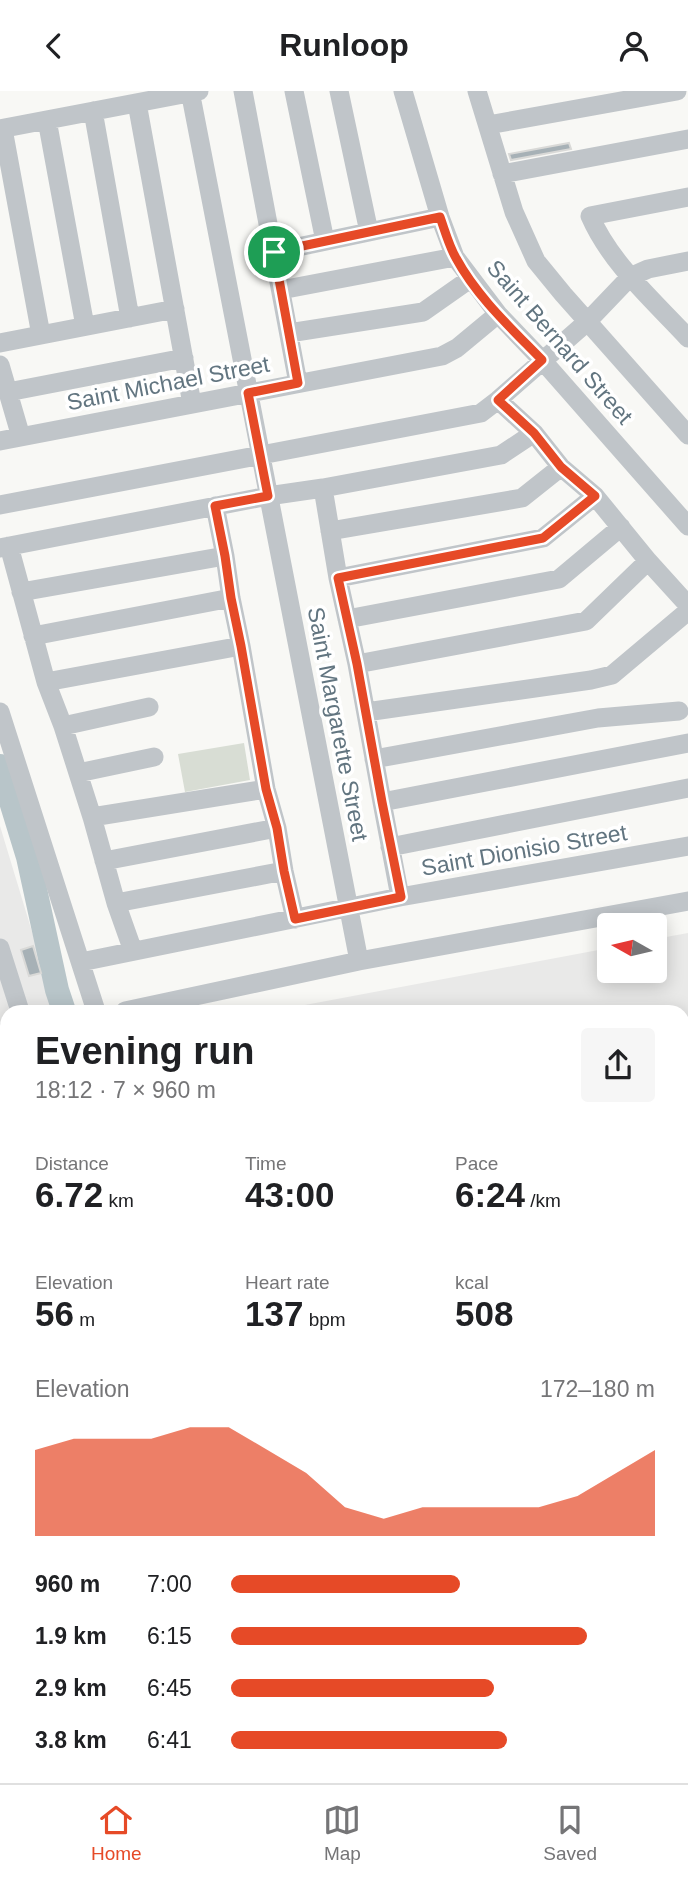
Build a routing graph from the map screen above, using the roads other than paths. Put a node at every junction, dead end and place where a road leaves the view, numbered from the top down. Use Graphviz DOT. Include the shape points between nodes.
graph roads {
  1 [pos="243,91"];
  2 [pos="294,91"];
  3 [pos="339,91"];
  4 [pos="403,91"];
  5 [pos="477,91"];
  6 [pos="677,91"];
  7 [pos="193,92"];
  8 [pos="137,103"];
  9 [pos="93,111"];
  10 [pos="47,120"];
  11 [pos="488,125"];
  12 [pos="1,129"];
  13 [pos="688,139"];
  14 [pos="502,174"];
  15 [pos="688,197"];
  16 [pos="440,217"];
  17 [pos="369,232"];
  18 [pos="325,241"];
  19 [pos="274,252"];
  20 [pos="456,257"];
  21 [pos="688,261"];
  22 [pos="630,277"];
  23 [pos="470,279"];
  24 [pos="281,290"];
  25 [pos="175,309"];
  26 [pos="498,314"];
  27 [pos="130,318"];
  28 [pos="587,321"];
  29 [pos="85,326"];
  30 [pos="685,329"];
  31 [pos="289,333"];
  32 [pos="41,335"];
  33 [pos="0,343"];
  34 [pos="184,358"];
  35 [pos="542,360"];
  36 [pos="0,365"];
  37 [pos="298,383"];
  38 [pos="9,392"];
  39 [pos="248,393"];
  40 [pos="498,400"];
  41 [pos="192,404"];
  42 [pos="534,433"];
  43 [pos="688,435"];
  44 [pos="21,437"];
  45 [pos="0,440"];
  46 [pos="260,456"];
  47 [pos="561,467"];
  48 [pos="323,488"];
  49 [pos="268,496"];
  50 [pos="595,496"];
  51 [pos="0,505"];
  52 [pos="215,506"];
  53 [pos="688,526"];
  54 [pos="621,527"];
  55 [pos="330,531"];
  56 [pos="4,547"];
  57 [pos="225,556"];
  58 [pos="648,561"];
  59 [pos="338,578"];
  60 [pos="21,592"];
  61 [pos="231,598"];
  62 [pos="688,605"];
  63 [pos="688,611"];
  64 [pos="347,619"];
  65 [pos="33,636"];
  66 [pos="241,646"];
  67 [pos="357,664"];
  68 [pos="46,681"];
  69 [pos="149,707"];
  70 [pos="679,711"];
  71 [pos="0,712"];
  72 [pos="366,712"];
  73 [pos="63,726"];
  74 [pos="688,743"];
  75 [pos="154,757"];
  76 [pos="374,759"];
  77 [pos="78,773"];
  78 [pos="688,788"];
  79 [pos="266,789"];
  80 [pos="382,802"];
  81 [pos="92,817"];
  82 [pos="277,828"];
  83 [pos="688,846"];
  84 [pos="390,847"];
  85 [pos="104,860"];
  86 [pos="284,871"];
  87 [pos="401,897"];
  88 [pos="688,901"];
  89 [pos="116,903"];
  90 [pos="349,908"];
  91 [pos="295,919"];
  92 [pos="0,949"];
  93 [pos="133,951"];
  94 [pos="359,961"];
  95 [pos="81,962"];
  96 [pos="0,985"];
  97 [pos="7,1005"];
  98 [pos="18,1005"];
  99 [pos="94,1005"];
  100 [pos="153,1005"];
  1 -- 19 [label="street"];
  2 -- 18 [label="street"];
  3 -- 17 [label="street"];
  4 -- 16 [label="street, Saint Bernard Street"];
  5 -- 11 [label="street"];
  6 -- 11 [label="street"];
  7 -- 8 [label="street"];
  7 -- 39 [label="street, Saint Margarette Street"];
  8 -- 9 [label="street"];
  8 -- 25 [label="street"];
  9 -- 10 [label="street"];
  9 -- 27 [label="street"];
  10 -- 12 [label="street"];
  10 -- 29 [label="street"];
  11 -- 14 [label="street"];
  12 -- 32 [label="street"];
  13 -- 14 [label="street"];
  14 -- 28 [label="street" via="537,261"];
  15 -- 22 [label="street" via="590,216"];
  16 -- 17 [label="street"];
  16 -- 20 [label="street, Saint Bernard Street"];
  17 -- 18 [label="street"];
  18 -- 19 [label="street"];
  19 -- 24 [label="street"];
  20 -- 23 [label="street, Saint Bernard Street"];
  20 -- 24 [label="street"];
  21 -- 22 [label="street"];
  22 -- 28 [label="street"];
  22 -- 30 [label="street"];
  23 -- 26 [label="street, Saint Bernard Street"];
  23 -- 31 [label="street" via="423,312"];
  24 -- 31 [label="street"];
  25 -- 27 [label="street"];
  25 -- 34 [label="street"];
  26 -- 35 [label="street, Saint Bernard Street"];
  26 -- 37 [label="street, Saint Michael Street" via="442,356"];
  27 -- 29 [label="street"];
  28 -- 35 [label="street"];
  28 -- 43 [label="street"];
  29 -- 32 [label="street"];
  31 -- 37 [label="street"];
  32 -- 33 [label="street"];
  34 -- 38 [label="street"];
  34 -- 41 [label="street"];
  35 -- 40 [label="street"];
  35 -- 53 [label="street, Saint Bernard Street"];
  36 -- 38 [label="street"];
  37 -- 39 [label="street, Saint Michael Street"];
  38 -- 44 [label="street"];
  39 -- 41 [label="street, Saint Michael Street"];
  39 -- 46 [label="street, Saint Margarette Street"];
  40 -- 42 [label="street"];
  40 -- 46 [label="street" via="481,413"];
  41 -- 44 [label="street, Saint Michael Street"];
  42 -- 47 [label="street"];
  42 -- 48 [label="street" via="501,455"];
  44 -- 45 [label="street, Saint Michael Street"];
  46 -- 49 [label="street, Saint Margarette Street"];
  46 -- 51 [label="street"];
  47 -- 50 [label="street"];
  47 -- 55 [label="street" via="522,498"];
  48 -- 49 [label="street"];
  48 -- 55 [label="street"];
  49 -- 52 [label="street"];
  49 -- 90 [label="street, Saint Margarette Street"];
  50 -- 54 [label="street"];
  50 -- 59 [label="street" via="543,538"];
  52 -- 56 [label="street"];
  52 -- 57 [label="street"];
  54 -- 58 [label="street"];
  54 -- 64 [label="street" via="559,579"];
  55 -- 59 [label="street"];
  56 -- 60 [label="street"];
  57 -- 60 [label="street"];
  57 -- 61 [label="street"];
  58 -- 62 [label="street"];
  58 -- 67 [label="street" via="586,621"];
  59 -- 64 [label="street"];
  60 -- 65 [label="street"];
  61 -- 65 [label="street"];
  61 -- 66 [label="street"];
  63 -- 72 [label="street" via="612,675"];
  64 -- 67 [label="street"];
  65 -- 68 [label="street"];
  66 -- 68 [label="street"];
  66 -- 79 [label="street"];
  67 -- 72 [label="street"];
  68 -- 73 [label="street"];
  69 -- 73 [label="street"];
  70 -- 76 [label="street" via="598,718"];
  71 -- 95 [label="street"];
  72 -- 76 [label="street"];
  73 -- 77 [label="street"];
  74 -- 80 [label="street"];
  75 -- 77 [label="street"];
  76 -- 80 [label="street"];
  77 -- 81 [label="street"];
  78 -- 84 [label="street"];
  79 -- 81 [label="street"];
  79 -- 82 [label="street"];
  80 -- 84 [label="street"];
  81 -- 85 [label="street"];
  82 -- 85 [label="street"];
  82 -- 86 [label="street"];
  83 -- 87 [label="street, Saint Dionisio Street"];
  84 -- 87 [label="street"];
  85 -- 89 [label="street"];
  86 -- 89 [label="street"];
  86 -- 91 [label="street"];
  87 -- 90 [label="street, Saint Dionisio Street"];
  88 -- 94 [label="street"];
  89 -- 93 [label="street"];
  90 -- 91 [label="street, Saint Dionisio Street"];
  90 -- 94 [label="street, Saint Margarette Street"];
  91 -- 93 [label="street, Saint Dionisio Street"];
  92 -- 98 [label="street"];
  93 -- 95 [label="street, Saint Dionisio Street"];
  94 -- 100 [label="street"];
  95 -- 99 [label="street"];
  96 -- 97 [label="street"];
}
